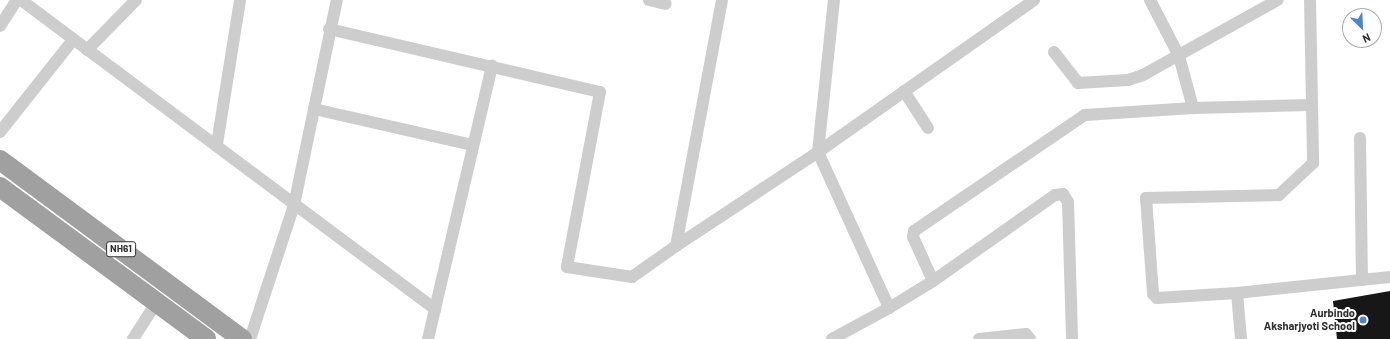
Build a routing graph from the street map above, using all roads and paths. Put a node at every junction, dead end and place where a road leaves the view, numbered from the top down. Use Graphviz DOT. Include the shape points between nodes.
graph roads {
  1 [pos="17,0"];
  2 [pos="21,0"];
  3 [pos="136,0"];
  4 [pos="240,0"];
  5 [pos="337,0"];
  6 [pos="649,0"];
  7 [pos="722,0"];
  8 [pos="834,0"];
  9 [pos="1034,0"];
  10 [pos="1150,0"];
  11 [pos="1278,0"];
  12 [pos="1310,0"];
  13 [pos="666,4"];
  14 [pos="0,26"];
  15 [pos="329,29"];
  16 [pos="73,40"];
  17 [pos="87,50"];
  18 [pos="1054,52"];
  19 [pos="1179,56"];
  20 [pos="492,66"];
  21 [pos="904,91"];
  22 [pos="1310,105"];
  23 [pos="1193,108"];
  24 [pos="314,109"];
  25 [pos="928,128"];
  26 [pos="0,132"];
  27 [pos="1360,138"];
  28 [pos="217,144"];
  29 [pos="472,145"];
  30 [pos="818,152"];
  31 [pos="0,160"];
  32 [pos="0,187"];
  33 [pos="294,205"];
  34 [pos="676,246"];
  35 [pos="1390,277"];
  36 [pos="1362,280"];
  37 [pos="933,281"];
  38 [pos="1236,293"];
  39 [pos="156,303"];
  40 [pos="889,308"];
  41 [pos="435,309"];
  42 [pos="133,339"];
  43 [pos="206,339"];
  44 [pos="242,339"];
  45 [pos="250,339"];
  46 [pos="428,339"];
  47 [pos="832,339"];
  48 [pos="979,339"];
  49 [pos="1030,339"];
  50 [pos="1072,339"];
  51 [pos="1242,339"];
  1 -- 14 [label="street"];
  2 -- 16 [label="street"];
  3 -- 17 [label="street"];
  4 -- 28 [label="street"];
  5 -- 15 [label="street"];
  6 -- 13 [label="street"];
  7 -- 34 [label="street"];
  8 -- 30 [label="street"];
  9 -- 21 [label="street"];
  10 -- 19 [label="street"];
  11 -- 19 [label="street"];
  12 -- 22 [label="street"];
  15 -- 20 [label="street"];
  15 -- 24 [label="street"];
  16 -- 17 [label="street"];
  16 -- 26 [label="street"];
  17 -- 28 [label="street"];
  18 -- 19 [label="street" via="1074,80 1083,84 1136,78"];
  19 -- 23 [label="street"];
  20 -- 29 [label="street"];
  20 -- 34 [label="street" via="600,92 567,266 632,277"];
  21 -- 25 [label="street"];
  21 -- 30 [label="street"];
  22 -- 23 [label="street"];
  22 -- 38 [label="street" via="1314,159 1311,166 1282,194 1150,197 1145,200 1154,297"];
  23 -- 37 [label="street" via="1092,113 1078,118 914,232 913,237"];
  24 -- 29 [label="street"];
  24 -- 33 [label="street"];
  27 -- 36 [label="street"];
  28 -- 33 [label="street"];
  29 -- 41 [label="street"];
  30 -- 34 [label="street"];
  30 -- 40 [label="street"];
  31 -- 44 [label="highway, NH61"];
  32 -- 39 [label="highway, NH61"];
  33 -- 41 [label="street"];
  33 -- 45 [label="street"];
  35 -- 36 [label="street"];
  36 -- 38 [label="street"];
  37 -- 40 [label="street"];
  37 -- 50 [label="street" via="1055,195 1063,194 1068,202"];
  38 -- 51 [label="street"];
  39 -- 42 [label="street"];
  39 -- 43 [label="highway, NH61"];
  40 -- 47 [label="street"];
  41 -- 46 [label="street"];
  48 -- 49 [label="street" via="1026,334"];
}
